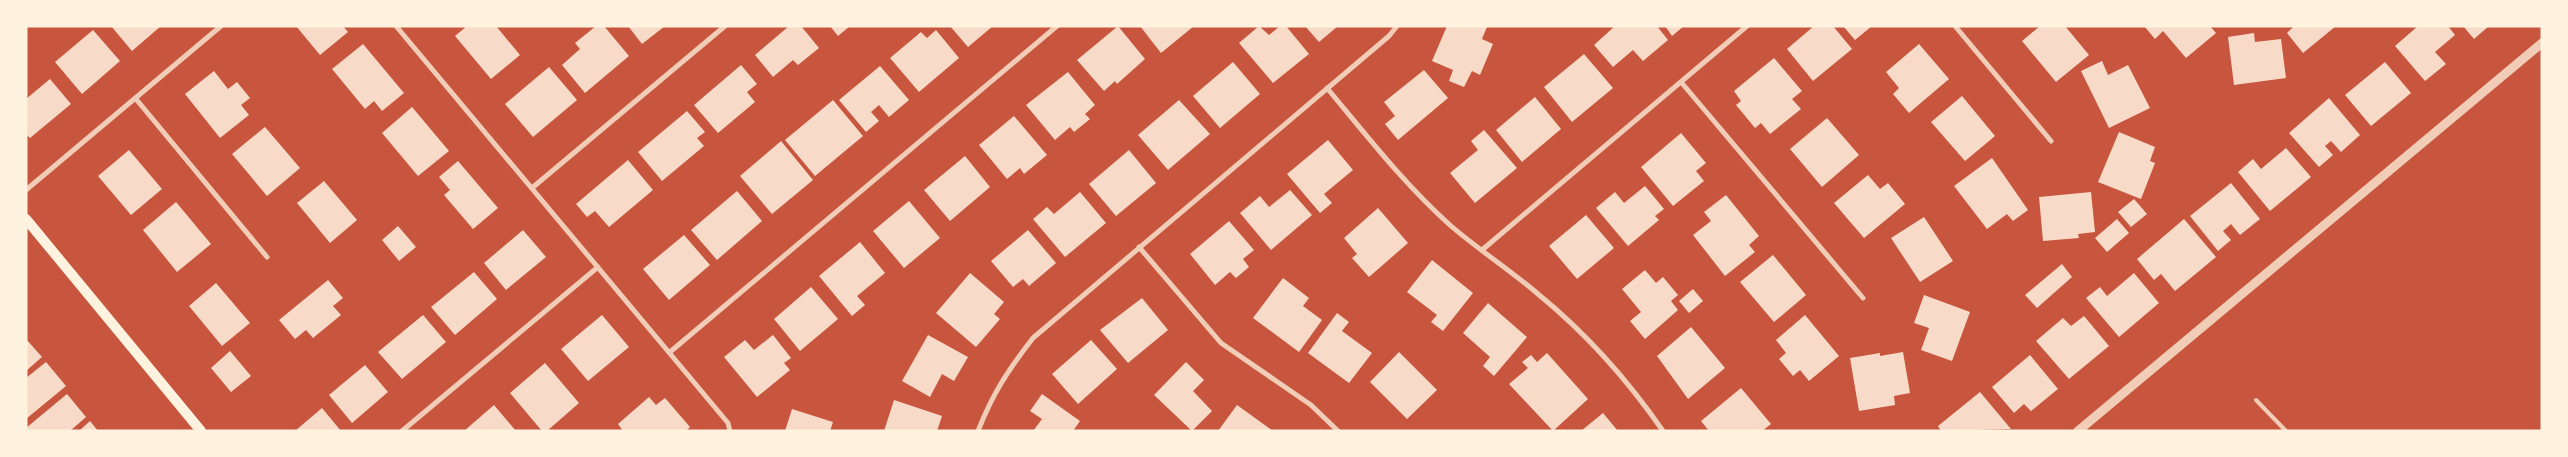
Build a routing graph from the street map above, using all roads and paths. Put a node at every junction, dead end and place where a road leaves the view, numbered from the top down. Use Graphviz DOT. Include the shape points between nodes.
graph roads {
  1 [pos="221,26"];
  2 [pos="396,26"];
  3 [pos="725,26"];
  4 [pos="1057,26"];
  5 [pos="1397,26"];
  6 [pos="1747,26"];
  7 [pos="1955,26"];
  8 [pos="2542,43"];
  9 [pos="1681,82"];
  10 [pos="1327,88"];
  11 [pos="136,98"];
  12 [pos="2051,141"];
  13 [pos="532,188"];
  14 [pos="26,190"];
  15 [pos="26,219"];
  16 [pos="1139,247"];
  17 [pos="1482,250"];
  18 [pos="267,258"];
  19 [pos="598,267"];
  20 [pos="1863,298"];
  21 [pos="670,352"];
  22 [pos="2256,400"];
  23 [pos="201,431"];
  24 [pos="402,431"];
  25 [pos="730,431"];
  26 [pos="978,431"];
  27 [pos="1338,431"];
  28 [pos="1663,431"];
  29 [pos="2078,431"];
  30 [pos="2286,431"];
  1 -- 11 [label="street"];
  2 -- 13 [label="street"];
  3 -- 13 [label="street"];
  4 -- 21 [label="street"];
  5 -- 10 [label="street"];
  6 -- 9 [label="street"];
  7 -- 12 [label="street"];
  8 -- 29 [label="street"];
  9 -- 17 [label="street"];
  9 -- 20 [label="street"];
  10 -- 16 [label="street"];
  10 -- 17 [label="street" via="1406,183 1452,227"];
  11 -- 14 [label="street"];
  11 -- 18 [label="street"];
  13 -- 19 [label="street"];
  15 -- 23 [label="main road"];
  16 -- 26 [label="street" via="1033,338 1004,375"];
  16 -- 27 [label="street" via="1220,344 1311,405"];
  17 -- 28 [label="street" via="1539,294 1592,342 1627,381"];
  19 -- 21 [label="street"];
  19 -- 24 [label="street"];
  21 -- 25 [label="street" via="728,423"];
  22 -- 30 [label="lane"];
}
